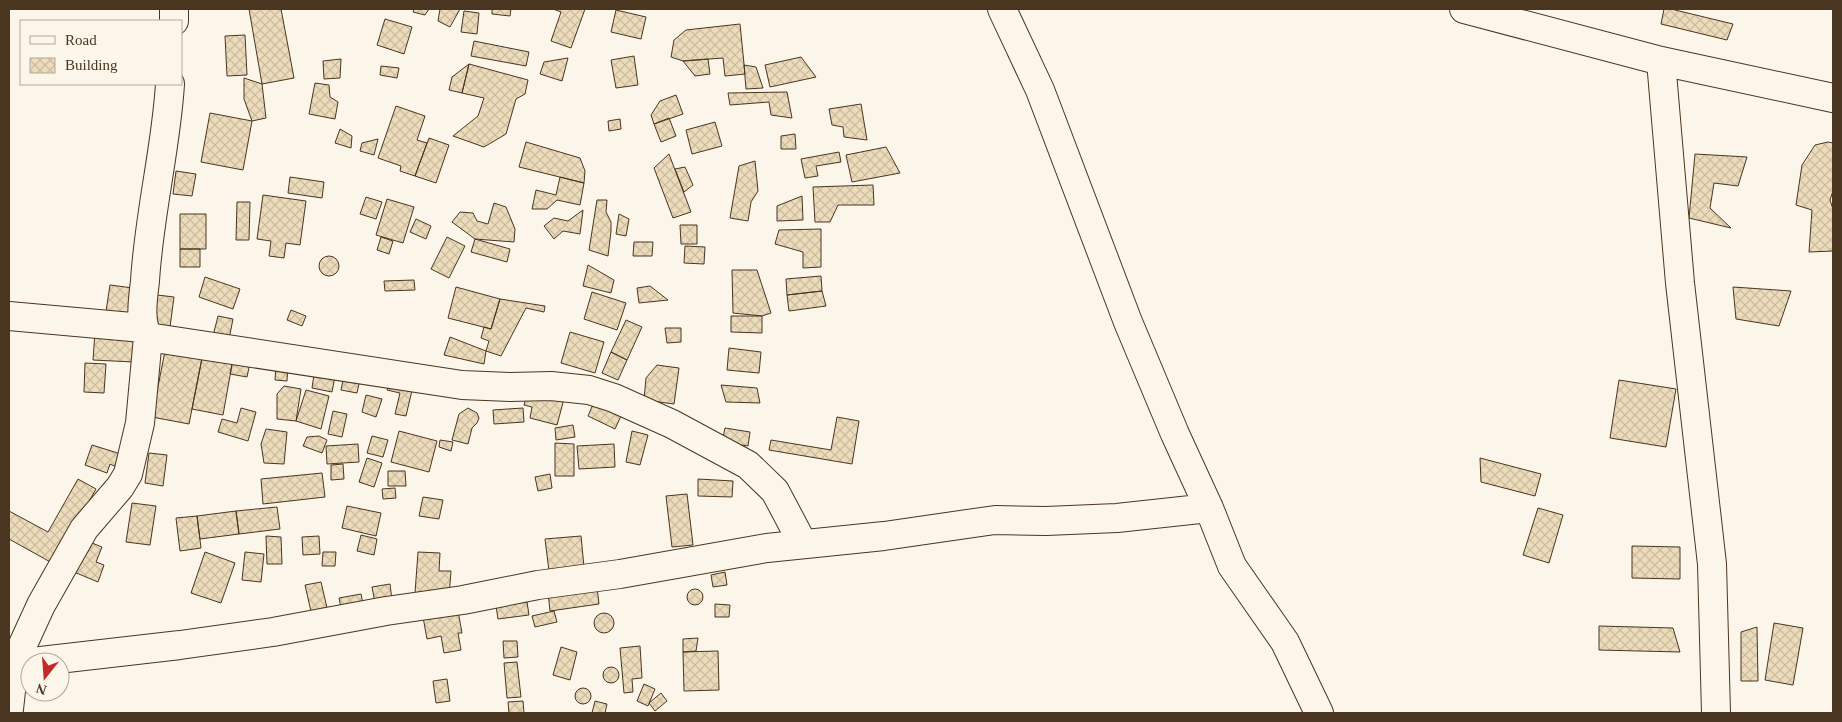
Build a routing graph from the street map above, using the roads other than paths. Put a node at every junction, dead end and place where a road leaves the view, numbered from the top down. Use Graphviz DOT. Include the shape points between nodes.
graph roads {
  1 [pos="1002,9"];
  2 [pos="1464,9"];
  3 [pos="1661,61"];
  4 [pos="170,85"];
  5 [pos="1833,98"];
  6 [pos="9,316"];
  7 [pos="146,333"];
  8 [pos="1209,508"];
  9 [pos="803,544"];
  10 [pos="28,652"];
  11 [pos="70,658"];
  12 [pos="20,677"];
  13 [pos="9,709"];
  14 [pos="1319,713"];
  15 [pos="1716,713"];
  1 -- 8 [label="street" via="1040,90 1128,322"];
  2 -- 3 [label="street"];
  3 -- 5 [label="street"];
  3 -- 15 [label="street" via="1680,283 1712,564"];
  4 -- 7 [label="street" via="148,239 142,311"];
  6 -- 7 [label="street"];
  7 -- 9 [label="street" via="462,385 551,386 589,390 614,398 672,424 748,465 775,491"];
  7 -- 10 [label="street" via="140,423 128,474 73,546 41,605"];
  8 -- 9 [label="street" via="1117,518 995,520"];
  8 -- 14 [label="street" via="1232,566 1285,642"];
  9 -- 11 [label="street" via="538,585 273,632"];
  12 -- 13 [label="street"];
}
